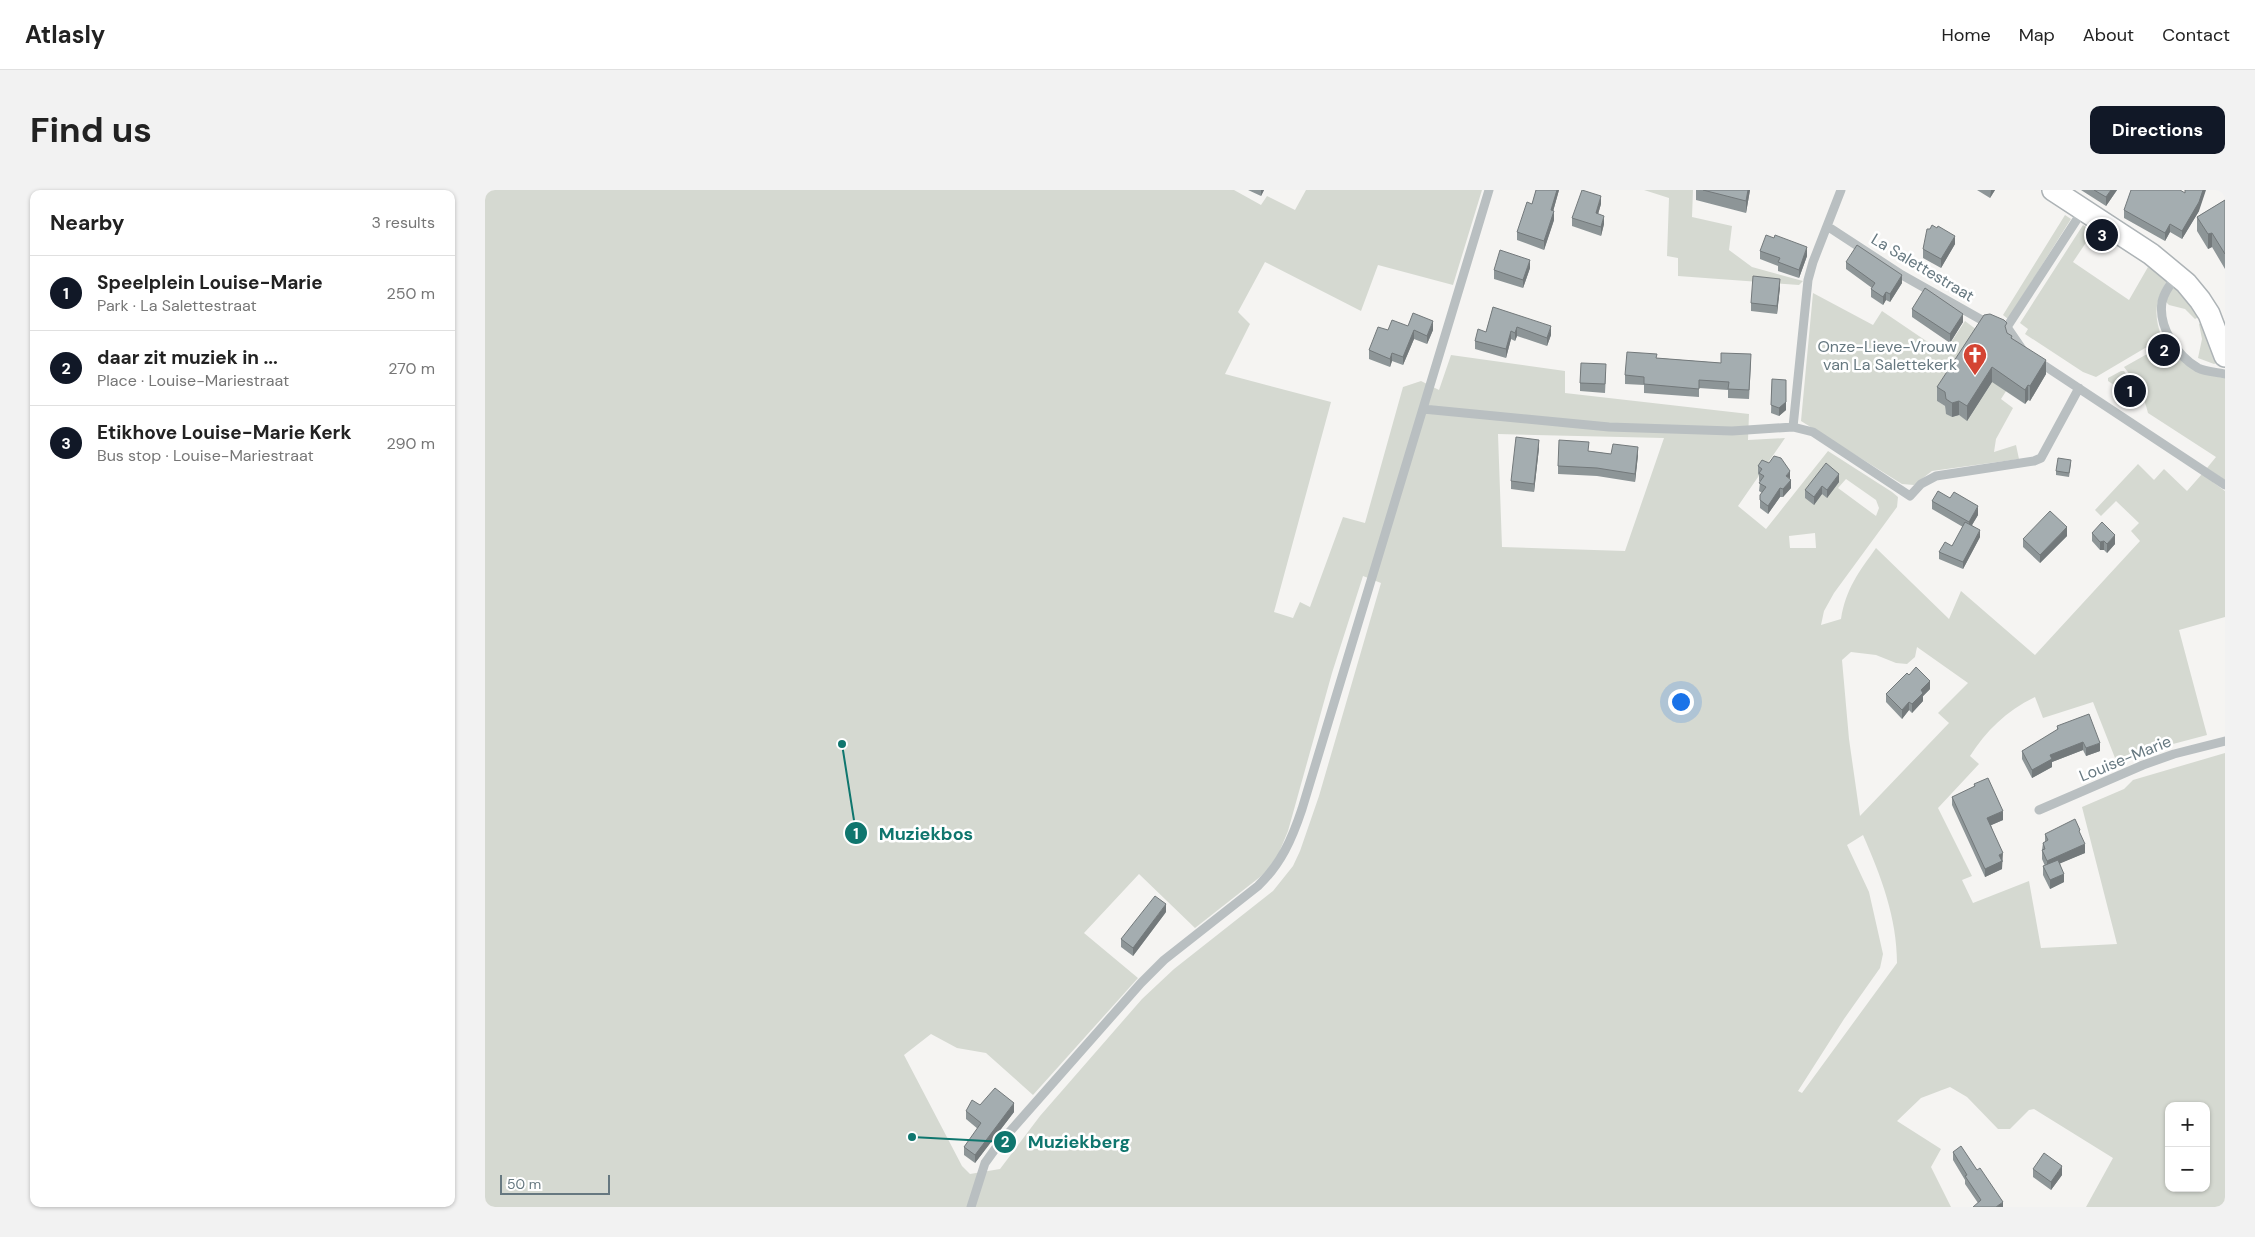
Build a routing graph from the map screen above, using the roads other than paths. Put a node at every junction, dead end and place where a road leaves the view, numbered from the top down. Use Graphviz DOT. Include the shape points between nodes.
graph roads {
  1 [pos="1489,190"];
  2 [pos="1841,190"];
  3 [pos="2053,190"];
  4 [pos="2083,210"];
  5 [pos="1827,226"];
  6 [pos="2177,274"];
  7 [pos="2007,327"];
  8 [pos="2225,356"];
  9 [pos="2225,374"];
  10 [pos="2079,388"];
  11 [pos="1423,409"];
  12 [pos="1793,427"];
  13 [pos="2225,485"];
  14 [pos="2225,741"];
  15 [pos="2039,810"];
  16 [pos="971,1207"];
  1 -- 11 [label="street"];
  2 -- 5 [label="street"];
  3 -- 4 [label="main road"];
  4 -- 6 [label="main road"];
  4 -- 7 [label="street"];
  5 -- 7 [label="street, La Salettestraat" via="1980,320"];
  5 -- 12 [label="street" via="1808,280"];
  6 -- 8 [label="main road" via="2205,307"];
  6 -- 9 [label="street" via="2162,302 2162,316 2169,337 2180,353 2200,369"];
  7 -- 10 [label="street" via="2024,352"];
  10 -- 12 [label="street" via="2041,458 1936,476 1921,484 1910,496 1813,432"];
  10 -- 13 [label="street"];
  11 -- 12 [label="street" via="1609,427 1732,431"];
  11 -- 16 [label="street" via="1302,809 1293,837 1281,859 1258,886 1157,966 1027,1111 985,1163"];
  14 -- 15 [label="street, Louise-Marie" via="2143,765"];
}
